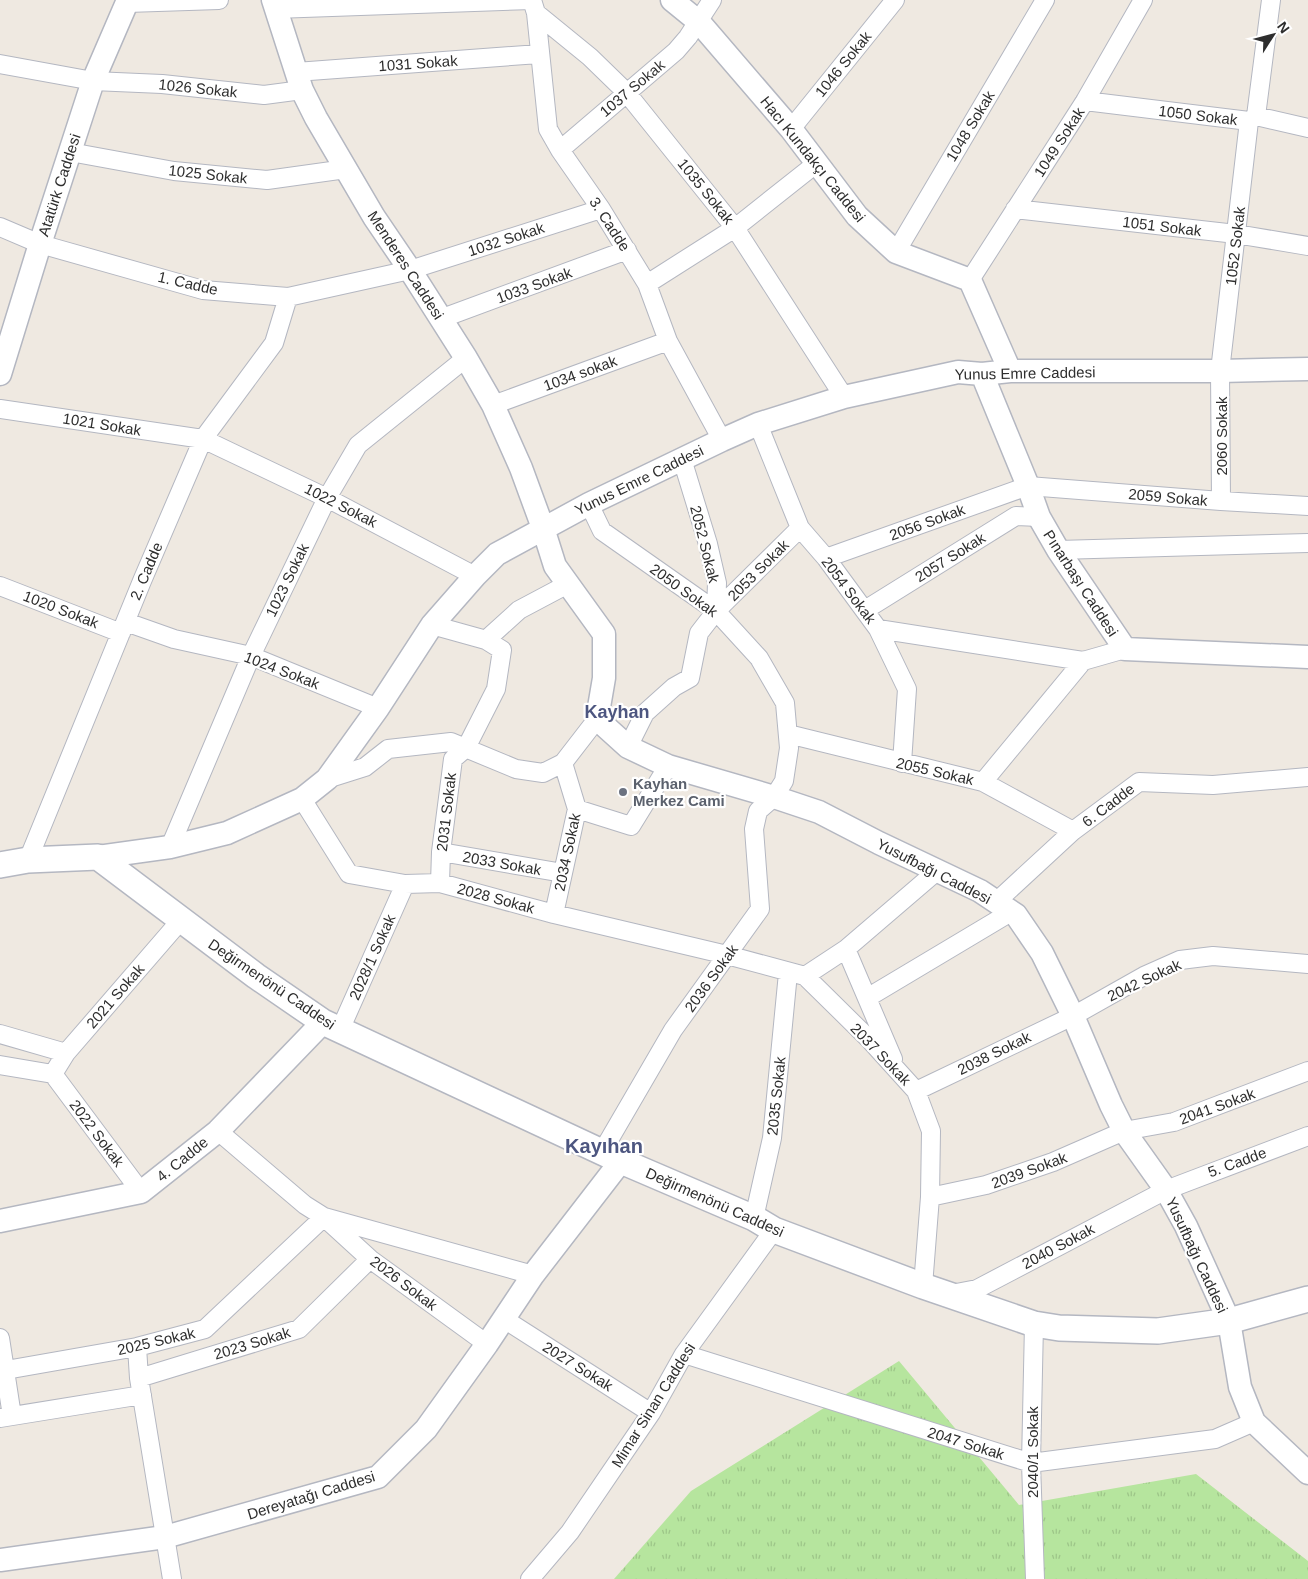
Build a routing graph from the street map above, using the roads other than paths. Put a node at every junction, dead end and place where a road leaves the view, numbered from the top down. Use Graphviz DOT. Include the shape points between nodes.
graph roads {
  1 [pos="219,0"];
  2 [pos="672,0"];
  3 [pos="712,0"];
  4 [pos="894,0"];
  5 [pos="1045,0"];
  6 [pos="1143,0"];
  7 [pos="1271,0"];
  8 [pos="127,2"];
  9 [pos="274,4"];
  10 [pos="534,6"];
  11 [pos="699,22"];
  12 [pos="539,54"];
  13 [pos="0,64"];
  14 [pos="94,81"];
  15 [pos="299,81"];
  16 [pos="626,92"];
  17 [pos="1085,101"];
  18 [pos="1253,119"];
  19 [pos="1308,128"];
  20 [pos="792,129"];
  21 [pos="560,150"];
  22 [pos="70,152"];
  23 [pos="817,164"];
  24 [pos="346,169"];
  25 [pos="601,208"];
  26 [pos="1015,209"];
  27 [pos="0,227"];
  28 [pos="735,228"];
  29 [pos="1236,234"];
  30 [pos="40,244"];
  31 [pos="1308,246"];
  32 [pos="627,250"];
  33 [pos="896,252"];
  34 [pos="410,270"];
  35 [pos="970,280"];
  36 [pos="647,284"];
  37 [pos="288,297"];
  38 [pos="440,319"];
  39 [pos="668,341"];
  40 [pos="466,358"];
  41 [pos="1308,369"];
  42 [pos="1010,371"];
  43 [pos="1220,371"];
  44 [pos="0,374"];
  45 [pos="982,374"];
  46 [pos="844,397"];
  47 [pos="493,405"];
  48 [pos="0,409"];
  49 [pos="758,424"];
  50 [pos="203,440"];
  51 [pos="722,440"];
  52 [pos="682,459"];
  53 [pos="1028,486"];
  54 [pos="328,498"];
  55 [pos="1221,501"];
  56 [pos="589,504"];
  57 [pos="1308,506"];
  58 [pos="1039,516"];
  59 [pos="543,528"];
  60 [pos="800,528"];
  61 [pos="1308,544"];
  62 [pos="1058,550"];
  63 [pos="826,558"];
  64 [pos="475,576"];
  65 [pos="568,584"];
  66 [pos="0,586"];
  67 [pos="865,610"];
  68 [pos="716,611"];
  69 [pos="432,625"];
  70 [pos="124,627"];
  71 [pos="878,628"];
  72 [pos="486,640"];
  73 [pos="1124,649"];
  74 [pos="251,656"];
  75 [pos="1308,657"];
  76 [pos="1083,661"];
  77 [pos="378,708"];
  78 [pos="597,719"];
  79 [pos="788,734"];
  80 [pos="628,747"];
  81 [pos="466,748"];
  82 [pos="563,763"];
  83 [pos="902,763"];
  84 [pos="668,766"];
  85 [pos="1308,777"];
  86 [pos="328,779"];
  87 [pos="983,782"];
  88 [pos="774,797"];
  89 [pos="302,799"];
  90 [pos="577,809"];
  91 [pos="1073,831"];
  92 [pos="170,847"];
  93 [pos="441,852"];
  94 [pos="98,857"];
  95 [pos="28,860"];
  96 [pos="0,865"];
  97 [pos="937,871"];
  98 [pos="563,873"];
  99 [pos="440,883"];
  100 [pos="405,884"];
  101 [pos="1004,907"];
  102 [pos="554,914"];
  103 [pos="181,920"];
  104 [pos="846,949"];
  105 [pos="727,955"];
  106 [pos="1308,964"];
  107 [pos="797,975"];
  108 [pos="867,998"];
  109 [pos="1072,1016"];
  110 [pos="332,1026"];
  111 [pos="0,1034"];
  112 [pos="66,1054"];
  113 [pos="0,1065"];
  114 [pos="897,1069"];
  115 [pos="1308,1071"];
  116 [pos="53,1074"];
  117 [pos="916,1091"];
  118 [pos="218,1131"];
  119 [pos="1124,1131"];
  120 [pos="1308,1136"];
  121 [pos="611,1156"];
  122 [pos="1166,1190"];
  123 [pos="141,1192"];
  124 [pos="930,1197"];
  125 [pos="324,1217"];
  126 [pos="0,1221"];
  127 [pos="764,1224"];
  128 [pos="370,1259"];
  129 [pos="533,1275"];
  130 [pos="924,1286"];
  131 [pos="948,1295"];
  132 [pos="1308,1299"];
  133 [pos="504,1319"];
  134 [pos="1229,1321"];
  135 [pos="1034,1324"];
  136 [pos="0,1338"];
  137 [pos="488,1344"];
  138 [pos="136,1347"];
  139 [pos="684,1354"];
  140 [pos="6,1370"];
  141 [pos="141,1386"];
  142 [pos="651,1413"];
  143 [pos="6,1417"];
  144 [pos="1254,1422"];
  145 [pos="1031,1463"];
  146 [pos="1308,1473"];
  147 [pos="165,1537"];
  148 [pos="0,1560"];
  149 [pos="172,1579"];
  150 [pos="530,1579"];
  151 [pos="1035,1579"];
  1 -- 8 [label="street"];
  2 -- 11 [label="street, Hacı Kundakçı Caddesi"];
  3 -- 11 [label="street, 1037 Sokak"];
  4 -- 20 [label="street, 1046 Sokak"];
  5 -- 33 [label="street, 1048 Sokak"];
  6 -- 17 [label="street, 1049 Sokak"];
  7 -- 18 [label="street, 1052 Sokak"];
  8 -- 14 [label="street, Atatürk Caddesi"];
  9 -- 10 [label="street"];
  9 -- 15 [label="street, Menderes Caddesi"];
  10 -- 12 [label="street, 3. Cadde"];
  10 -- 16 [label="street, 1035 Sokak"];
  11 -- 16 [label="street, 1037 Sokak" via="676,51"];
  11 -- 20 [label="street, Hacı Kundakçı Caddesi"];
  12 -- 15 [label="street, 1031 Sokak"];
  12 -- 21 [label="street, 3. Cadde" via="548,130"];
  13 -- 14 [label="street, 1026 Sokak"];
  14 -- 15 [label="street, 1026 Sokak" via="162,84 264,95"];
  14 -- 22 [label="street, Atatürk Caddesi"];
  15 -- 24 [label="street, Menderes Caddesi"];
  16 -- 21 [label="street, 1037 Sokak"];
  16 -- 28 [label="street, 1035 Sokak"];
  17 -- 18 [label="street, 1050 Sokak"];
  17 -- 26 [label="street, 1049 Sokak"];
  18 -- 19 [label="street, 1050 Sokak"];
  18 -- 29 [label="street, 1052 Sokak"];
  20 -- 23 [label="street, Hacı Kundakçı Caddesi"];
  21 -- 25 [label="street, 3. Cadde"];
  22 -- 24 [label="street, 1025 Sokak" via="174,171 267,180"];
  22 -- 30 [label="street, Atatürk Caddesi"];
  23 -- 28 [label="street"];
  23 -- 33 [label="street, Hacı Kundakçı Caddesi" via="857,216"];
  24 -- 34 [label="street, Menderes Caddesi"];
  25 -- 32 [label="street, 3. Cadde"];
  25 -- 34 [label="street, 1032 Sokak"];
  26 -- 29 [label="street, 1051 Sokak"];
  26 -- 35 [label="street, 1049 Sokak"];
  27 -- 30 [label="street, 1. Cadde"];
  28 -- 36 [label="street"];
  28 -- 46 [label="street, 1035 Sokak"];
  29 -- 31 [label="street, 1051 Sokak"];
  29 -- 43 [label="street, 1052 Sokak"];
  30 -- 37 [label="street, 1. Cadde" via="202,290"];
  30 -- 44 [label="street, Atatürk Caddesi"];
  32 -- 36 [label="street, 3. Cadde"];
  32 -- 38 [label="street, 1033 Sokak"];
  33 -- 35 [label="street, Hacı Kundakçı Caddesi"];
  34 -- 37 [label="street, 1. Cadde"];
  34 -- 38 [label="street, Menderes Caddesi"];
  35 -- 42 [label="street"];
  36 -- 39 [label="street, 3. Cadde"];
  37 -- 50 [label="street, 2. Cadde" via="274,343"];
  38 -- 40 [label="street, Menderes Caddesi"];
  39 -- 47 [label="street, 1034 sokak"];
  39 -- 51 [label="street, 3. Cadde"];
  40 -- 47 [label="street, Menderes Caddesi"];
  40 -- 54 [label="street, 1023 Sokak" via="358,445"];
  41 -- 43 [label="street, Yunus Emre Caddesi"];
  42 -- 43 [label="street, Yunus Emre Caddesi"];
  42 -- 45 [label="street, Yunus Emre Caddesi"];
  43 -- 55 [label="street, 2060 Sokak"];
  45 -- 46 [label="street, Yunus Emre Caddesi" via="958,372"];
  45 -- 53 [label="street, Pınarbaşı Caddesi"];
  46 -- 49 [label="street, Yunus Emre Caddesi"];
  47 -- 59 [label="street, Menderes Caddesi" via="522,468"];
  48 -- 50 [label="street, 1021 Sokak"];
  49 -- 51 [label="street, Yunus Emre Caddesi"];
  49 -- 60 [label="street, 2054 Sokak"];
  50 -- 54 [label="street, 1022 Sokak"];
  50 -- 70 [label="street, 2. Cadde"];
  51 -- 52 [label="street, Yunus Emre Caddesi"];
  52 -- 56 [label="street, Yunus Emre Caddesi"];
  52 -- 68 [label="street, 2052 Sokak" via="717,583"];
  53 -- 55 [label="street, 2059 Sokak"];
  53 -- 58 [label="street, Pınarbaşı Caddesi"];
  53 -- 63 [label="street, 2056 Sokak"];
  54 -- 64 [label="street, 1022 Sokak"];
  54 -- 74 [label="street, 1023 Sokak"];
  55 -- 57 [label="street, 2059 Sokak"];
  56 -- 59 [label="street, Yunus Emre Caddesi"];
  56 -- 68 [label="street, 2050 Sokak" via="602,531"];
  58 -- 62 [label="street, Pınarbaşı Caddesi"];
  58 -- 67 [label="street, 2057 Sokak" via="1016,516"];
  59 -- 64 [label="street, Yunus Emre Caddesi" via="498,554"];
  59 -- 65 [label="street" via="555,566"];
  60 -- 63 [label="street, 2054 Sokak"];
  60 -- 68 [label="street, 2053 Sokak"];
  61 -- 62 [label="street"];
  62 -- 73 [label="street, Pınarbaşı Caddesi"];
  63 -- 67 [label="street, 2054 Sokak"];
  64 -- 69 [label="street, Yunus Emre Caddesi"];
  65 -- 72 [label="street" via="519,610"];
  65 -- 78 [label="street" via="604,634 604,678"];
  66 -- 70 [label="street, 1020 Sokak"];
  67 -- 71 [label="street, 2054 Sokak"];
  68 -- 79 [label="street, 2050 Sokak" via="759,658 785,703"];
  68 -- 80 [label="street" via="699,632 690,678 674,687 645,713"];
  69 -- 72 [label="street"];
  69 -- 77 [label="street, Yunus Emre Caddesi"];
  70 -- 74 [label="street, 1024 Sokak"];
  70 -- 95 [label="street, 2. Cadde"];
  71 -- 76 [label="street"];
  71 -- 83 [label="street, 2054 Sokak" via="907,689"];
  72 -- 81 [label="street, 2031 Sokak" via="502,650 496,688"];
  73 -- 75 [label="street, Pınarbaşı Caddesi"];
  73 -- 76 [label="street"];
  74 -- 77 [label="street, 1024 Sokak"];
  74 -- 92 [label="street, 1023 Sokak"];
  76 -- 87 [label="street"];
  77 -- 86 [label="street, Yunus Emre Caddesi"];
  78 -- 80 [label="street, Yusufbağı Caddesi"];
  78 -- 82 [label="street"];
  79 -- 83 [label="street, 2055 Sokak"];
  79 -- 88 [label="street, 2050 Sokak" via="784,781"];
  80 -- 84 [label="street, Yusufbağı Caddesi"];
  81 -- 82 [label="street" via="516,769 543,773"];
  81 -- 86 [label="street" via="451,742 388,749 365,768"];
  81 -- 93 [label="street, 2031 Sokak" via="453,759"];
  82 -- 90 [label="street, 2034 Sokak"];
  83 -- 87 [label="street, 2055 Sokak"];
  84 -- 88 [label="street, Yusufbağı Caddesi"];
  84 -- 90 [label="street" via="631,826"];
  85 -- 91 [label="street, 6. Cadde" via="1213,785 1139,782"];
  86 -- 89 [label="street, Yunus Emre Caddesi"];
  87 -- 91 [label="street, 2055 Sokak"];
  88 -- 97 [label="street, Yusufbağı Caddesi" via="820,812"];
  88 -- 105 [label="street, 2036 Sokak" via="758,810 754,829 760,909"];
  89 -- 92 [label="street, Yunus Emre Caddesi" via="227,833"];
  89 -- 100 [label="street, 2028 Sokak" via="350,874"];
  90 -- 98 [label="street, 2034 Sokak"];
  91 -- 101 [label="street, 6. Cadde"];
  92 -- 94 [label="street, Yunus Emre Caddesi"];
  93 -- 98 [label="street, 2033 Sokak"];
  93 -- 99 [label="street, 2031 Sokak"];
  94 -- 95 [label="main road"];
  94 -- 103 [label="main road, Değirmenönü Caddesi"];
  95 -- 96 [label="main road"];
  97 -- 101 [label="street, Yusufbağı Caddesi" via="980,891"];
  97 -- 104 [label="street"];
  98 -- 102 [label="street, 2034 Sokak"];
  99 -- 100 [label="street, 2028 Sokak"];
  99 -- 102 [label="street, 2028 Sokak"];
  100 -- 110 [label="street, 2028/1 Sokak"];
  101 -- 108 [label="street, 6. Cadde"];
  101 -- 109 [label="street, Yusufbağı Caddesi" via="1016,915 1042,953"];
  102 -- 105 [label="street, 2028 Sokak"];
  103 -- 110 [label="main road, Değirmenönü Caddesi" via="256,976"];
  103 -- 112 [label="street, 2021 Sokak"];
  104 -- 107 [label="street"];
  104 -- 108 [label="street"];
  105 -- 107 [label="street, 2037 Sokak"];
  105 -- 121 [label="street, 2036 Sokak" via="673,1030"];
  106 -- 109 [label="street, 2042 Sokak" via="1213,956 1180,960"];
  107 -- 114 [label="street, 2037 Sokak"];
  107 -- 127 [label="street, 2035 Sokak" via="772,1138"];
  108 -- 114 [label="street"];
  109 -- 117 [label="street, 2038 Sokak"];
  109 -- 119 [label="street, Yusufbağı Caddesi"];
  110 -- 118 [label="street, 4. Cadde"];
  110 -- 121 [label="main road, Değirmenönü Caddesi"];
  111 -- 112 [label="street"];
  112 -- 116 [label="street, 2021 Sokak"];
  113 -- 116 [label="street"];
  114 -- 117 [label="street, 2037 Sokak"];
  115 -- 119 [label="street, 2041 Sokak" via="1174,1122"];
  116 -- 123 [label="street, 2022 Sokak"];
  117 -- 124 [label="street, 2037 Sokak" via="931,1132"];
  118 -- 123 [label="street, 4. Cadde"];
  118 -- 125 [label="street" via="305,1206"];
  119 -- 122 [label="street, Yusufbağı Caddesi"];
  119 -- 124 [label="street, 2039 Sokak" via="1054,1162 986,1186"];
  120 -- 122 [label="street, 5. Cadde"];
  121 -- 127 [label="main road, Değirmenönü Caddesi"];
  121 -- 129 [label="street, Dereyatağı Caddesi"];
  122 -- 131 [label="street, 2040 Sokak" via="978,1289"];
  122 -- 134 [label="street, Yusufbağı Caddesi"];
  123 -- 126 [label="street, 4. Cadde"];
  124 -- 130 [label="street, 2037 Sokak"];
  125 -- 128 [label="street, 2026 Sokak"];
  125 -- 129 [label="street"];
  125 -- 138 [label="street, 2025 Sokak" via="205,1329"];
  127 -- 130 [label="main road, Değirmenönü Caddesi"];
  127 -- 139 [label="street, Mimar Sinan Caddesi"];
  128 -- 137 [label="street, 2026 Sokak"];
  128 -- 141 [label="street, 2023 Sokak" via="299,1328"];
  129 -- 133 [label="street, Dereyatağı Caddesi"];
  130 -- 131 [label="main road, Değirmenönü Caddesi"];
  131 -- 135 [label="main road, Değirmenönü Caddesi"];
  132 -- 134 [label="main road, Değirmenönü Caddesi"];
  133 -- 137 [label="street, Dereyatağı Caddesi"];
  133 -- 142 [label="street, 2027 Sokak"];
  134 -- 135 [label="main road, Değirmenönü Caddesi" via="1158,1331 1059,1328"];
  134 -- 144 [label="street, Yusufbağı Caddesi" via="1240,1387"];
  135 -- 145 [label="street, 2040/1 Sokak"];
  136 -- 140 [label="street"];
  137 -- 147 [label="street, Dereyatağı Caddesi" via="426,1430 378,1477"];
  138 -- 140 [label="street, 2025 Sokak"];
  138 -- 141 [label="street"];
  139 -- 142 [label="street, Mimar Sinan Caddesi"];
  139 -- 145 [label="street, 2047 Sokak"];
  140 -- 143 [label="street"];
  141 -- 143 [label="street, 2023 Sokak"];
  141 -- 147 [label="street"];
  142 -- 150 [label="street, Mimar Sinan Caddesi" via="570,1532"];
  144 -- 145 [label="street, 2047 Sokak" via="1215,1439"];
  144 -- 146 [label="street, Yusufbağı Caddesi"];
  145 -- 151 [label="street, 2040/1 Sokak"];
  147 -- 148 [label="street, Dereyatağı Caddesi"];
  147 -- 149 [label="street"];
}
